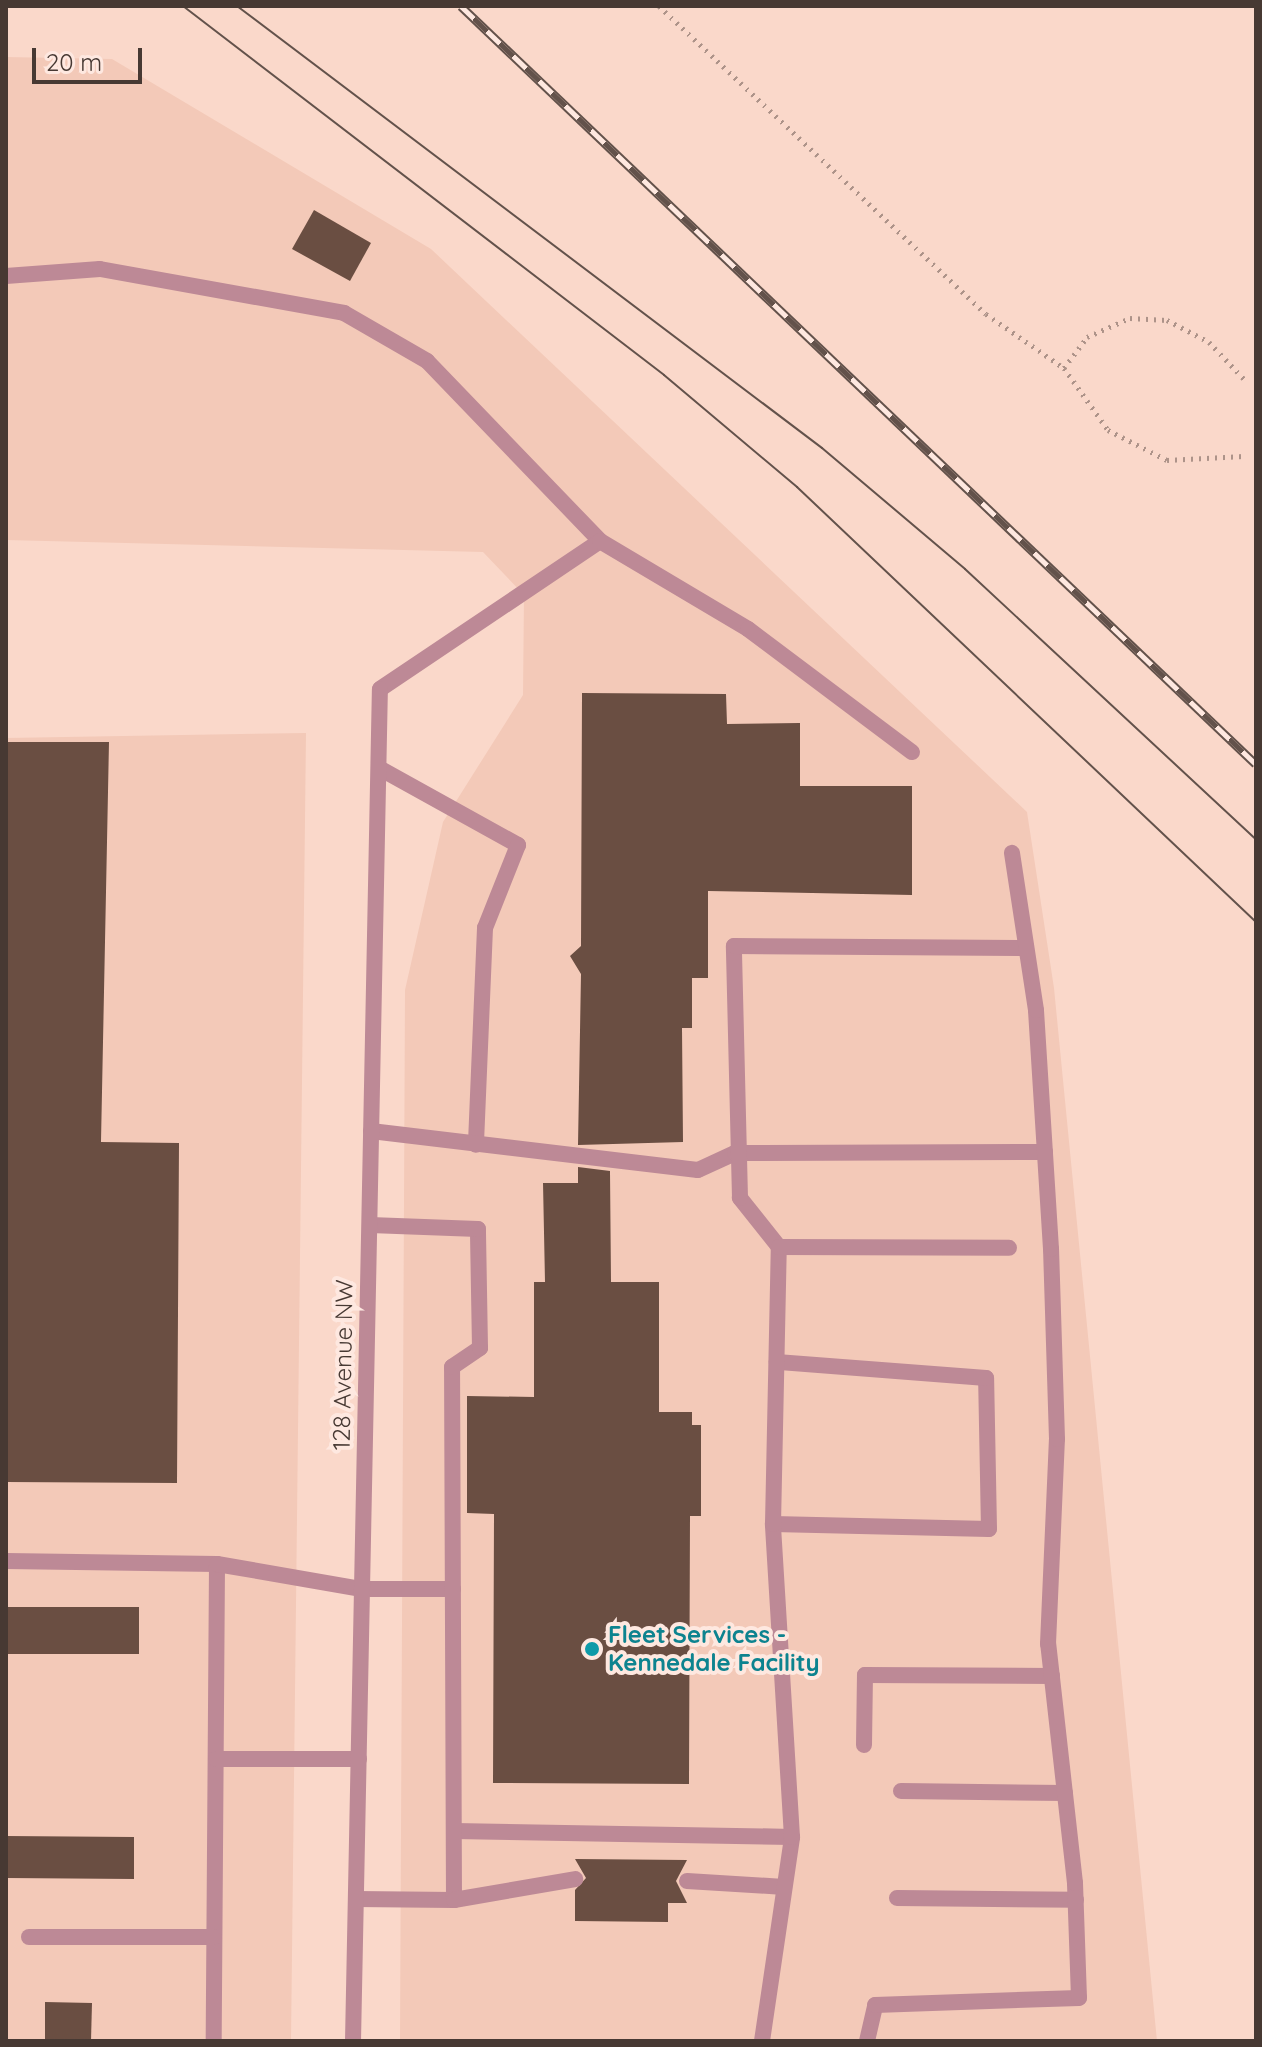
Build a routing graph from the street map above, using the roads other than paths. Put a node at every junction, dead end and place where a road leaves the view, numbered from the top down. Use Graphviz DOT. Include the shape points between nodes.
graph roads {
  1 [pos="6,276"];
  2 [pos="600,541"];
  3 [pos="912,752"];
  4 [pos="379,768"];
  5 [pos="1012,853"];
  6 [pos="1026,948"];
  7 [pos="371,1131"];
  8 [pos="476,1145"];
  9 [pos="1045,1152"];
  10 [pos="735,1153"];
  11 [pos="370,1225"];
  12 [pos="779,1247"];
  13 [pos="1009,1248"];
  14 [pos="777,1362"];
  15 [pos="773,1524"];
  16 [pos="6,1561"];
  17 [pos="217,1564"];
  18 [pos="362,1589"];
  19 [pos="453,1589"];
  20 [pos="1052,1676"];
  21 [pos="864,1745"];
  22 [pos="216,1759"];
  23 [pos="359,1759"];
  24 [pos="901,1791"];
  25 [pos="1065,1793"];
  26 [pos="454,1831"];
  27 [pos="792,1837"];
  28 [pos="575,1879"];
  29 [pos="687,1881"];
  30 [pos="784,1887"];
  31 [pos="897,1898"];
  32 [pos="356,1899"];
  33 [pos="454,1900"];
  34 [pos="1076,1900"];
  35 [pos="29,1937"];
  36 [pos="214,1937"];
  37 [pos="214,2041"];
  38 [pos="353,2041"];
  39 [pos="762,2041"];
  40 [pos="867,2041"];
  1 -- 2 [label="street" via="100,269 344,313 427,361"];
  2 -- 3 [label="street" via="748,629"];
  2 -- 4 [label="street, 128 Avenue NW" via="380,689"];
  4 -- 7 [label="street, 128 Avenue NW"];
  4 -- 8 [label="street" via="518,845 485,928"];
  5 -- 6 [label="street"];
  6 -- 9 [label="street"];
  6 -- 10 [label="street" via="734,946"];
  7 -- 8 [label="street"];
  7 -- 11 [label="street, 128 Avenue NW"];
  8 -- 10 [label="street" via="698,1170"];
  9 -- 10 [label="street"];
  9 -- 20 [label="street" via="1057,1439"];
  10 -- 12 [label="street" via="740,1198"];
  11 -- 18 [label="street, 128 Avenue NW"];
  11 -- 19 [label="street" via="478,1229 480,1348 452,1367"];
  12 -- 13 [label="street"];
  12 -- 14 [label="street"];
  14 -- 15 [label="street"];
  14 -- 15 [label="street" via="986,1378 989,1529"];
  15 -- 27 [label="street"];
  16 -- 17 [label="street"];
  17 -- 18 [label="street"];
  17 -- 22 [label="street"];
  18 -- 19 [label="street"];
  18 -- 23 [label="street, 128 Avenue NW"];
  19 -- 26 [label="street"];
  20 -- 21 [label="street" via="865,1675"];
  20 -- 25 [label="street"];
  22 -- 23 [label="street"];
  22 -- 36 [label="street"];
  23 -- 32 [label="street, 128 Avenue NW"];
  24 -- 25 [label="street"];
  25 -- 34 [label="street"];
  26 -- 27 [label="street"];
  26 -- 33 [label="street"];
  27 -- 30 [label="street"];
  28 -- 33 [label="street"];
  29 -- 30 [label="street"];
  30 -- 39 [label="street"];
  31 -- 34 [label="street"];
  32 -- 33 [label="street"];
  32 -- 38 [label="street, 128 Avenue NW"];
  34 -- 40 [label="street" via="1079,1998 875,2005"];
  35 -- 36 [label="street"];
  36 -- 37 [label="street"];
}
